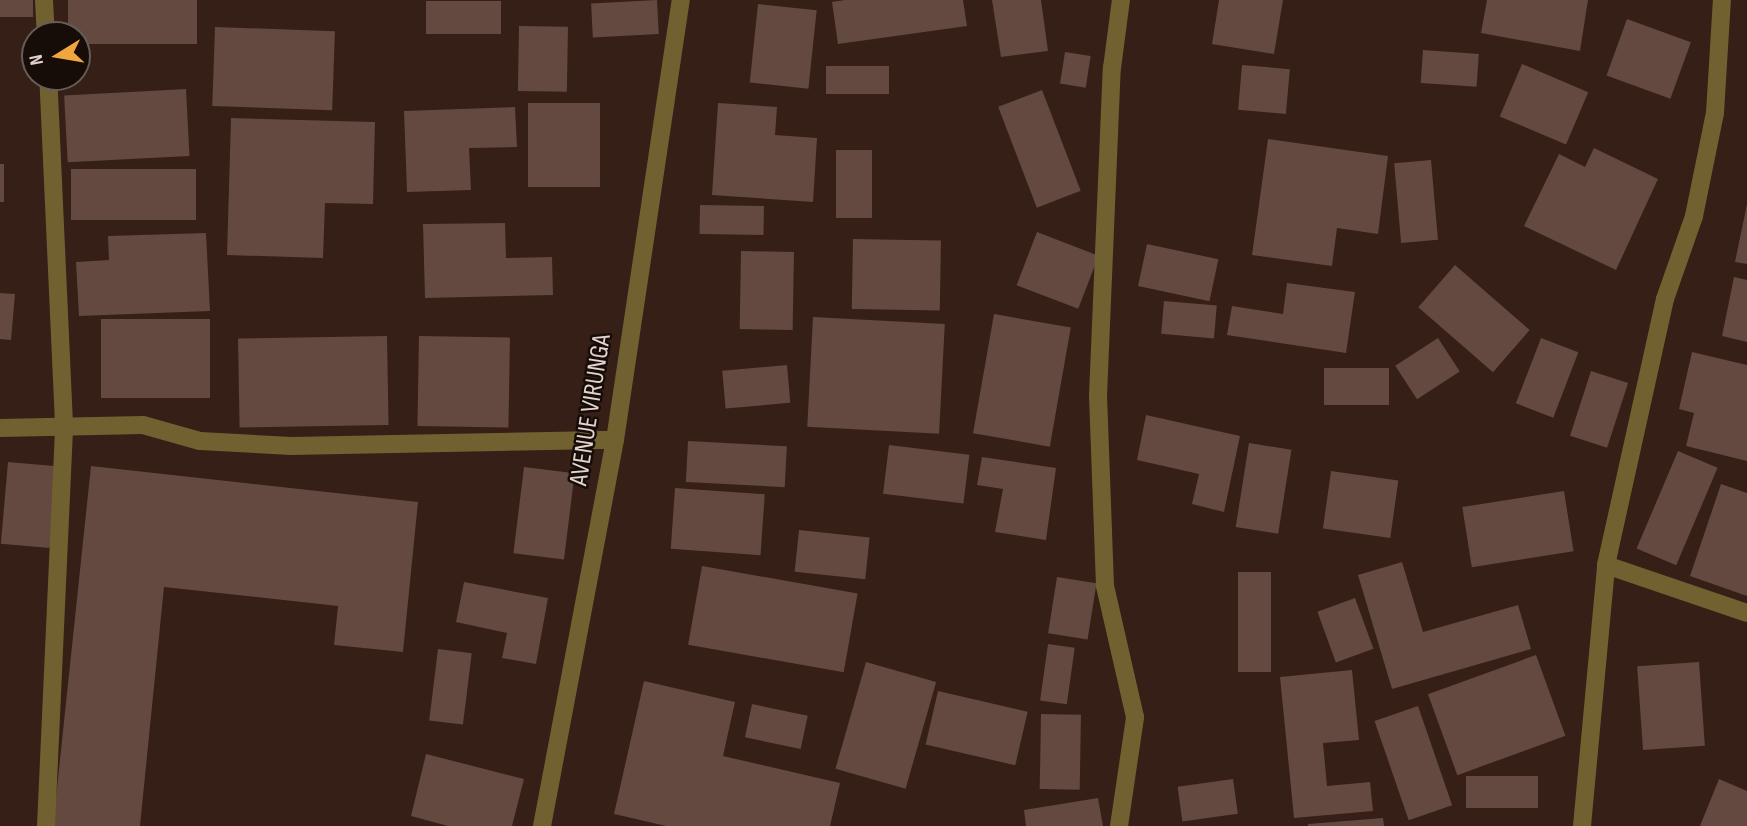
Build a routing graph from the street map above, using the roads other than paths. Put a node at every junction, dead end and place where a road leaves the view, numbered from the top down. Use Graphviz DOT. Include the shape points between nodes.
graph roads {
  1 [pos="44,0"];
  2 [pos="681,0"];
  3 [pos="1121,0"];
  4 [pos="1722,0"];
  5 [pos="45,21"];
  6 [pos="49,91"];
  7 [pos="64,424"];
  8 [pos="0,428"];
  9 [pos="615,440"];
  10 [pos="1606,565"];
  11 [pos="1747,613"];
  12 [pos="46,826"];
  13 [pos="542,826"];
  14 [pos="1119,826"];
  15 [pos="1582,826"];
  1 -- 5 [label="street"];
  2 -- 9 [label="street, AVENUE VIRUNGA"];
  3 -- 14 [label="street" via="1112,68 1098,396 1105,586 1135,717"];
  4 -- 10 [label="street" via="1715,113 1694,216 1665,299"];
  6 -- 7 [label="street"];
  7 -- 8 [label="street"];
  7 -- 9 [label="street" via="143,425 200,441 291,446"];
  7 -- 12 [label="street"];
  9 -- 13 [label="street, AVENUE VIRUNGA"];
  10 -- 11 [label="street"];
  10 -- 15 [label="street"];
}
